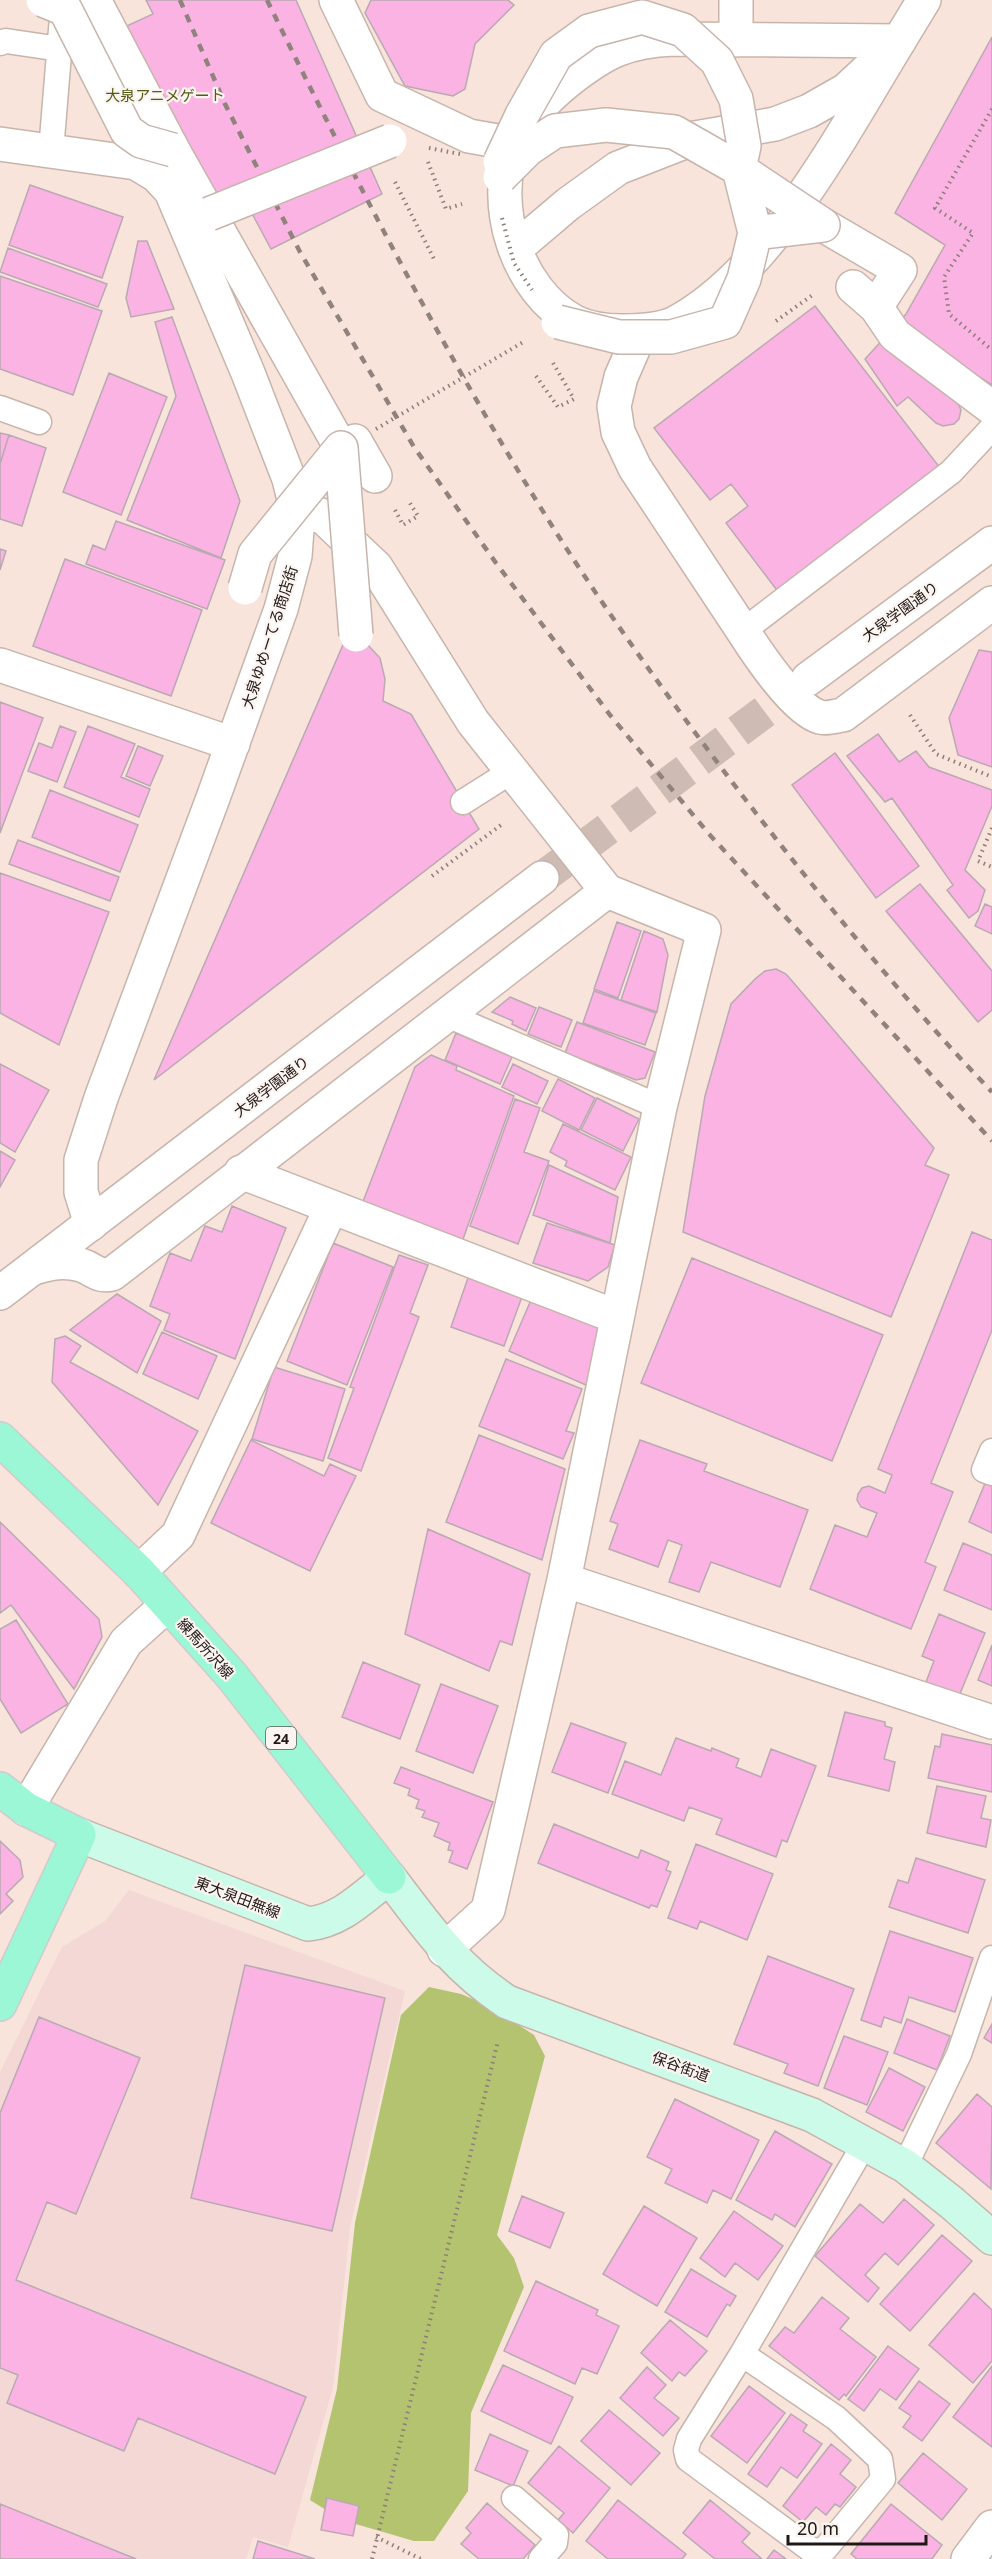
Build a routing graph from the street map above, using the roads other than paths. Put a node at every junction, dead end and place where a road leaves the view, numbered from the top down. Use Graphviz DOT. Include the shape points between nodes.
graph roads {
  1 [pos="336,0"];
  2 [pos="924,0"];
  3 [pos="65,2"];
  4 [pos="721,26"];
  5 [pos="899,41"];
  6 [pos="0,43"];
  7 [pos="60,49"];
  8 [pos="0,144"];
  9 [pos="384,144"];
  10 [pos="51,151"];
  11 [pos="505,161"];
  12 [pos="739,169"];
  13 [pos="209,214"];
  14 [pos="823,225"];
  15 [pos="755,233"];
  16 [pos="515,249"];
  17 [pos="547,328"];
  18 [pos="641,331"];
  19 [pos="0,408"];
  20 [pos="992,408"];
  21 [pos="39,422"];
  22 [pos="992,428"];
  23 [pos="348,445"];
  24 [pos="375,476"];
  25 [pos="298,516"];
  26 [pos="992,543"];
  27 [pos="245,588"];
  28 [pos="992,603"];
  29 [pos="743,632"];
  30 [pos="356,635"];
  31 [pos="0,665"];
  32 [pos="808,679"];
  33 [pos="233,744"];
  34 [pos="512,771"];
  35 [pos="463,802"];
  36 [pos="542,878"];
  37 [pos="607,891"];
  38 [pos="447,1015"];
  39 [pos="660,1107"];
  40 [pos="241,1172"];
  41 [pos="331,1208"];
  42 [pos="91,1224"];
  43 [pos="34,1268"];
  44 [pos="0,1293"];
  45 [pos="618,1317"];
  46 [pos="0,1439"];
  47 [pos="992,1450"];
  48 [pos="992,1473"];
  49 [pos="139,1572"];
  50 [pos="564,1580"];
  51 [pos="167,1605"];
  52 [pos="992,1722"];
  53 [pos="0,1789"];
  54 [pos="26,1809"];
  55 [pos="78,1835"];
  56 [pos="389,1877"];
  57 [pos="444,1950"];
  58 [pos="992,1958"];
  59 [pos="0,2004"];
  60 [pos="865,2143"];
  61 [pos="905,2166"];
  62 [pos="992,2238"];
  63 [pos="742,2354"];
  64 [pos="514,2498"];
  65 [pos="992,2527"];
  66 [pos="541,2559"];
  67 [pos="968,2559"];
  1 -- 11 [label="street" via="382,95 469,136"];
  2 -- 5 [label="street"];
  3 -- 7 [label="lane"];
  3 -- 13 [label="street, bridge" via="127,131 141,141 173,150"];
  4 -- 5 [label="street"];
  4 -- 11 [label="street" via="644,40 612,51 586,67 553,93 531,118"];
  4 -- 11 [label="street, bridge" via="683,30 642,17 589,32 556,55 522,115"];
  4 -- 12 [label="street, bridge" via="717,61 736,99 744,147"];
  5 -- 16 [label="street" via="846,90 810,111 775,124 695,138 618,168"];
  5 -- 18 [label="street" via="790,214 753,260 718,294 675,323"];
  6 -- 7 [label="lane"];
  7 -- 10 [label="lane"];
  8 -- 10 [label="street, 大泉ゆめーてる商店街"];
  9 -- 13 [label="street, bridge"];
  10 -- 25 [label="street, 大泉ゆめーてる商店街" via="136,164 156,174 171,191 248,373 289,479"];
  11 -- 12 [label="street, bridge" via="555,131 606,125 674,132"];
  11 -- 16 [label="street" via="507,213"];
  12 -- 14 [label="street, bridge"];
  12 -- 15 [label="street, bridge"];
  13 -- 23 [label="street"];
  14 -- 15 [label="street, bridge"];
  14 -- 20 [label="street" via="900,270 864,297 895,335"];
  15 -- 17 [label="street, bridge" via="744,279 724,322 671,338 619,337"];
  16 -- 18 [label="street" via="532,282 551,305 575,322 607,331"];
  18 -- 29 [label="street" via="621,377 614,406 618,432 636,468"];
  19 -- 21 [label="lane"];
  22 -- 29 [label="lane" via="951,472"];
  23 -- 24 [label="street"];
  23 -- 27 [label="street, bridge" via="255,554"];
  23 -- 30 [label="street, bridge"];
  25 -- 33 [label="street, 大泉ゆめーてる商店街" via="295,556 281,609"];
  25 -- 34 [label="street" via="321,515 376,567 473,722"];
  26 -- 32 [label="street, 大泉学園通り"];
  28 -- 29 [label="street" via="843,715 821,718 805,710"];
  31 -- 33 [label="street"];
  33 -- 42 [label="street, 大泉ゆめーてる商店街" via="81,1160 81,1192"];
  34 -- 35 [label="lane"];
  34 -- 37 [label="street"];
  36 -- 42 [label="street, 大泉学園通り"];
  37 -- 38 [label="street"];
  37 -- 39 [label="street" via="704,930"];
  38 -- 39 [label="lane"];
  38 -- 40 [label="street"];
  39 -- 45 [label="street"];
  40 -- 41 [label="street"];
  40 -- 43 [label="street" via="112,1274 102,1276 82,1265 61,1262"];
  41 -- 45 [label="street"];
  41 -- 49 [label="street" via="178,1535"];
  42 -- 43 [label="street, 大泉学園通り"];
  43 -- 44 [label="street, 大泉学園通り"];
  45 -- 50 [label="street"];
  46 -- 49 [label="main road, 練馬所沢線 / 24"];
  47 -- 48 [label="lane" via="984,1470"];
  49 -- 51 [label="main road, 練馬所沢線 / 24"];
  50 -- 52 [label="street"];
  50 -- 57 [label="street" via="488,1910"];
  51 -- 54 [label="street" via="126,1642"];
  51 -- 56 [label="main road, 練馬所沢線 / 24" via="232,1676"];
  53 -- 54 [label="main road"];
  54 -- 55 [label="main road"];
  55 -- 56 [label="main road, 東大泉田無線" via="308,1924 336,1917"];
  55 -- 59 [label="main road"];
  56 -- 57 [label="main road, 保谷街道"];
  57 -- 60 [label="main road, 保谷街道" via="480,1984 507,2002 812,2115"];
  58 -- 61 [label="lane" via="959,2054"];
  60 -- 61 [label="main road, 保谷街道"];
  60 -- 63 [label="lane"];
  61 -- 62 [label="main road, 保谷街道"];
  63 -- 63 [label="lane" via="689,2439 688,2459 810,2549 825,2549 882,2479 880,2459 836,2418"];
  64 -- 66 [label="lane" via="556,2535 555,2543"];
  65 -- 67 [label="street"];
}
